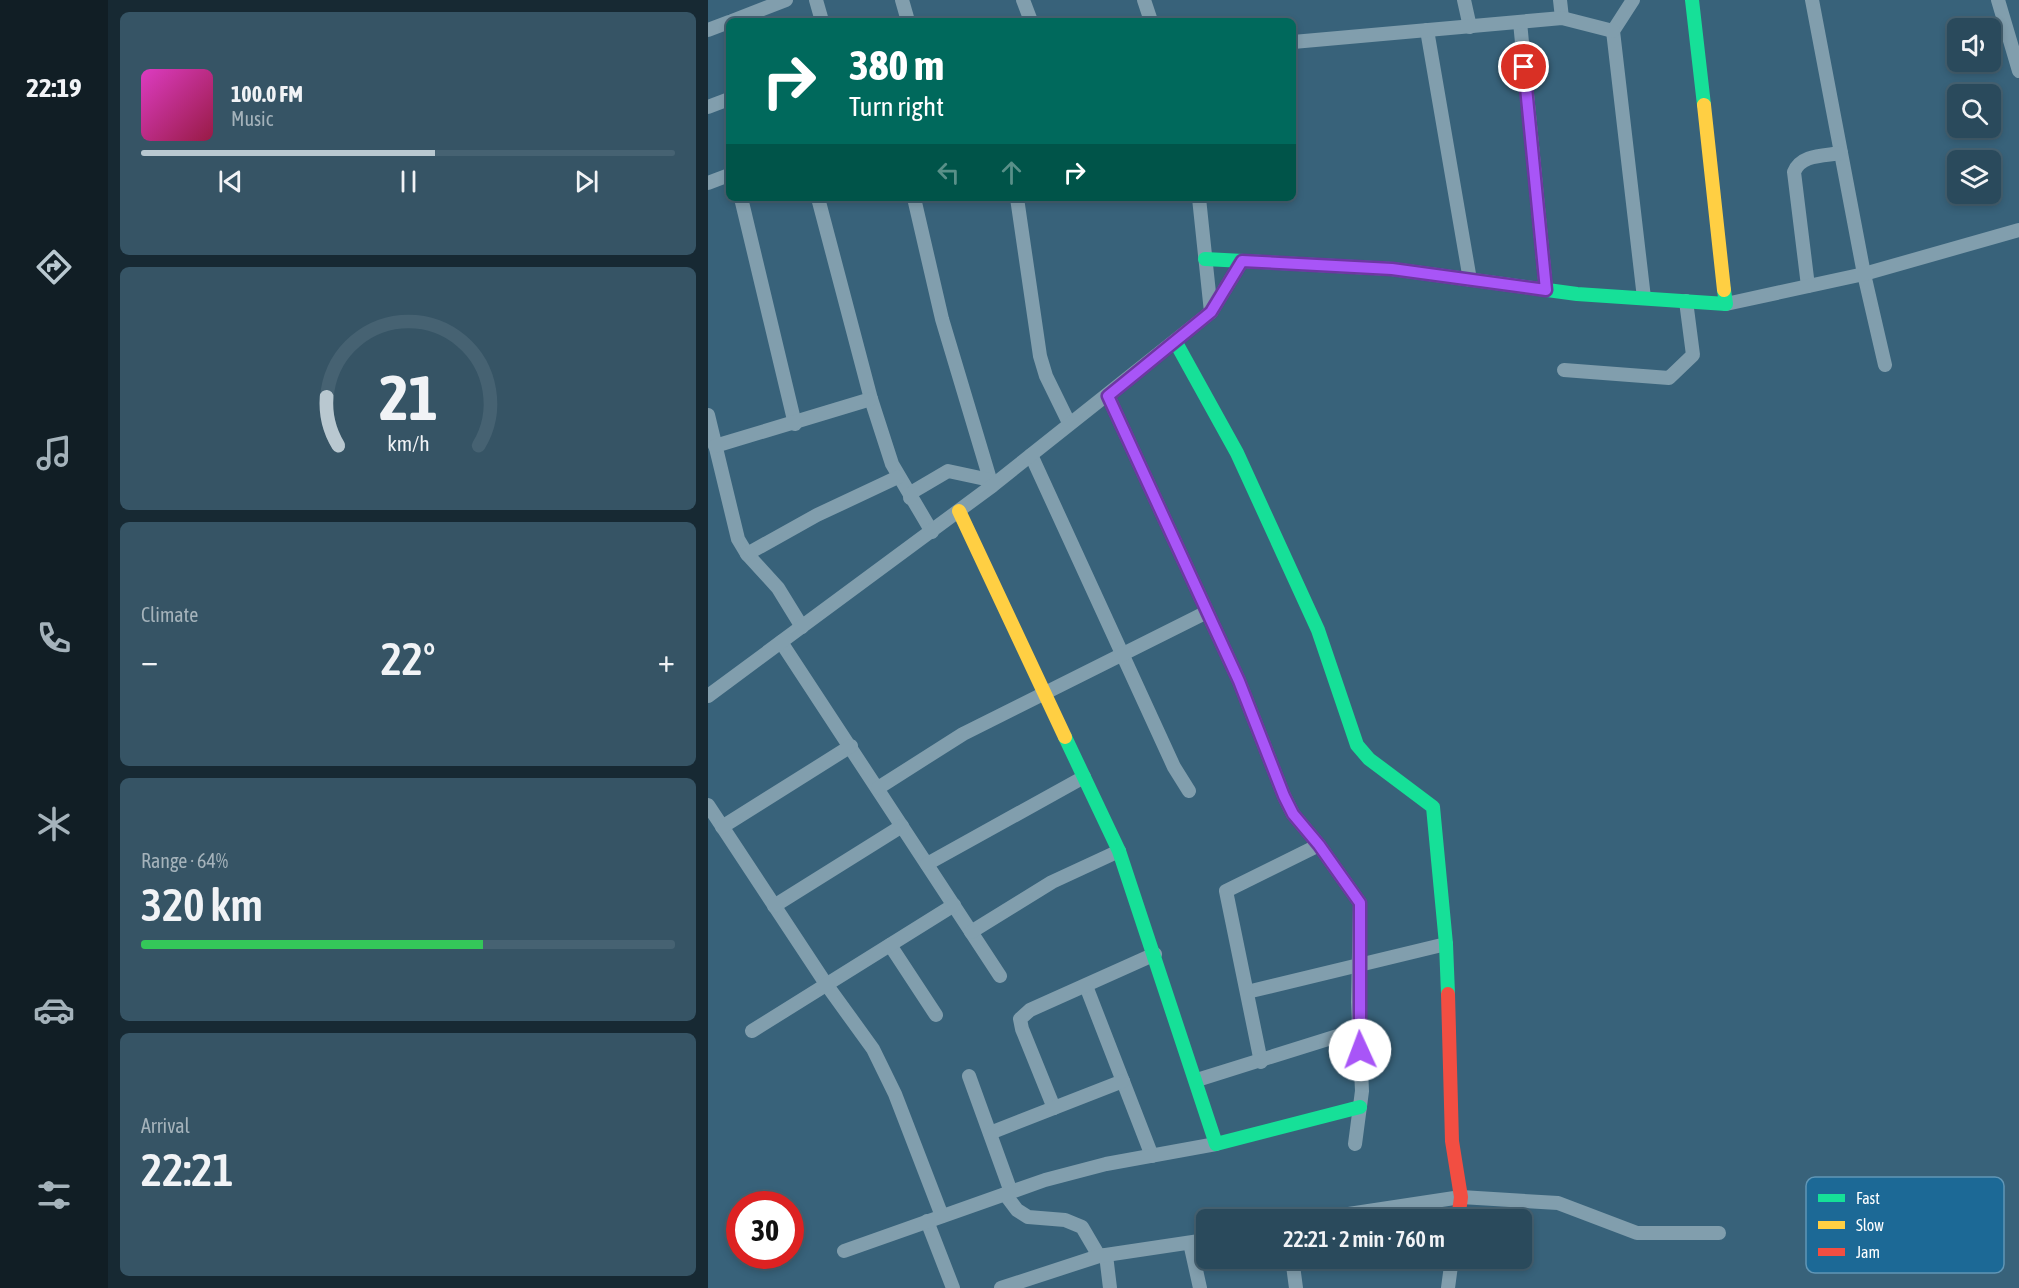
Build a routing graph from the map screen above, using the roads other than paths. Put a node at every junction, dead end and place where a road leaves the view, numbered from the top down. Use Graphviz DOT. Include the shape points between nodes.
graph roads {
  1 [pos="786,0"];
  2 [pos="816,0"];
  3 [pos="902,0"];
  4 [pos="1023,0"];
  5 [pos="1144,0"];
  6 [pos="1464,0"];
  7 [pos="1560,0"];
  8 [pos="1633,0"];
  9 [pos="1692,0"];
  10 [pos="1812,0"];
  11 [pos="1998,0"];
  12 [pos="740,18"];
  13 [pos="821,18"];
  14 [pos="907,18"];
  15 [pos="1030,18"];
  16 [pos="1150,18"];
  17 [pos="1562,18"];
  18 [pos="1520,22"];
  19 [pos="726,23"];
  20 [pos="1470,27"];
  21 [pos="708,30"];
  22 [pos="1427,30"];
  23 [pos="1613,31"];
  24 [pos="1296,42"];
  25 [pos="2019,71"];
  26 [pos="726,100"];
  27 [pos="708,107"];
  28 [pos="1841,153"];
  29 [pos="726,176"];
  30 [pos="708,183"];
  31 [pos="742,201"];
  32 [pos="819,201"];
  33 [pos="915,201"];
  34 [pos="1017,201"];
  35 [pos="1199,201"];
  36 [pos="2019,230"];
  37 [pos="1205,259"];
  38 [pos="1242,261"];
  39 [pos="1864,274"];
  40 [pos="1470,280"];
  41 [pos="1808,286"];
  42 [pos="1546,290"];
  43 [pos="1644,298"];
  44 [pos="1686,301"];
  45 [pos="1726,304"];
  46 [pos="1211,312"];
  47 [pos="1174,341"];
  48 [pos="1885,364"];
  49 [pos="1564,370"];
  50 [pos="1108,396"];
  51 [pos="871,399"];
  52 [pos="708,415"];
  53 [pos="1069,423"];
  54 [pos="795,424"];
  55 [pos="715,446"];
  56 [pos="1031,455"];
  57 [pos="898,477"];
  58 [pos="991,483"];
  59 [pos="910,498"];
  60 [pos="959,511"];
  61 [pos="932,532"];
  62 [pos="747,555"];
  63 [pos="1207,612"];
  64 [pos="802,627"];
  65 [pos="781,642"];
  66 [pos="1123,656"];
  67 [pos="1046,694"];
  68 [pos="708,696"];
  69 [pos="851,746"];
  70 [pos="1084,777"];
  71 [pos="879,789"];
  72 [pos="1190,791"];
  73 [pos="708,805"];
  74 [pos="902,826"];
  75 [pos="722,827"];
  76 [pos="1319,845"];
  77 [pos="1119,851"];
  78 [pos="927,864"];
  79 [pos="954,905"];
  80 [pos="774,906"];
  81 [pos="971,932"];
  82 [pos="1446,944"];
  83 [pos="890,945"];
  84 [pos="1155,954"];
  85 [pos="1359,965"];
  86 [pos="1000,976"];
  87 [pos="826,984"];
  88 [pos="1086,986"];
  89 [pos="1247,992"];
  90 [pos="936,1015"];
  91 [pos="1360,1029"];
  92 [pos="752,1031"];
  93 [pos="1261,1062"];
  94 [pos="969,1076"];
  95 [pos="1197,1080"];
  96 [pos="1123,1081"];
  97 [pos="1360,1107"];
  98 [pos="1054,1108"];
  99 [pos="990,1133"];
  100 [pos="1216,1144"];
  101 [pos="1355,1144"];
  102 [pos="1152,1155"];
  103 [pos="1008,1193"];
  104 [pos="1461,1197"];
  105 [pos="1382,1209"];
  106 [pos="1459,1209"];
  107 [pos="942,1216"];
  108 [pos="927,1221"];
  109 [pos="1719,1233"];
  110 [pos="1196,1242"];
  111 [pos="1190,1243"];
  112 [pos="844,1251"];
  113 [pos="1103,1256"];
  114 [pos="1293,1269"];
  115 [pos="1451,1269"];
  116 [pos="1008,1287"];
  117 [pos="953,1288"];
  118 [pos="1110,1288"];
  119 [pos="1200,1288"];
  120 [pos="1296,1288"];
  121 [pos="1448,1288"];
  1 -- 12 [label="street"];
  2 -- 13 [label="street"];
  3 -- 14 [label="street"];
  4 -- 15 [label="street"];
  5 -- 16 [label="street"];
  6 -- 20 [label="street"];
  7 -- 17 [label="street"];
  8 -- 23 [label="street"];
  9 -- 45 [label="street"];
  10 -- 28 [label="street"];
  11 -- 25 [label="street"];
  17 -- 18 [label="street"];
  17 -- 23 [label="street"];
  18 -- 20 [label="street"];
  18 -- 42 [label="street"];
  19 -- 21 [label="street"];
  20 -- 22 [label="street"];
  22 -- 24 [label="street"];
  22 -- 40 [label="street"];
  23 -- 43 [label="street"];
  26 -- 27 [label="street"];
  28 -- 39 [label="street"];
  28 -- 41 [label="street" via="1804,159 1794,172"];
  29 -- 30 [label="street"];
  31 -- 54 [label="street"];
  32 -- 51 [label="street"];
  33 -- 58 [label="street" via="942,319"];
  34 -- 53 [label="street" via="1040,356"];
  35 -- 37 [label="street"];
  36 -- 39 [label="street"];
  37 -- 38 [label="street"];
  37 -- 46 [label="street"];
  38 -- 40 [label="street" via="1392,269"];
  38 -- 46 [label="street"];
  39 -- 41 [label="street"];
  39 -- 48 [label="street"];
  40 -- 42 [label="street"];
  41 -- 45 [label="street"];
  42 -- 43 [label="street"];
  43 -- 44 [label="street"];
  44 -- 45 [label="street"];
  44 -- 49 [label="street" via="1694,355 1670,378"];
  46 -- 47 [label="street"];
  47 -- 50 [label="street"];
  47 -- 82 [label="street" via="1237,453 1318,630 1357,745 1369,759 1433,807"];
  50 -- 53 [label="street"];
  50 -- 63 [label="street"];
  51 -- 54 [label="street"];
  51 -- 57 [label="street"];
  52 -- 55 [label="street"];
  53 -- 56 [label="street"];
  54 -- 55 [label="street"];
  55 -- 62 [label="street" via="738,539"];
  56 -- 58 [label="street"];
  56 -- 66 [label="street"];
  57 -- 59 [label="street"];
  57 -- 62 [label="street" via="817,515"];
  58 -- 59 [label="street" via="948,471 914,491"];
  58 -- 60 [label="street"];
  59 -- 61 [label="street"];
  60 -- 61 [label="street"];
  60 -- 67 [label="street"];
  61 -- 64 [label="street"];
  62 -- 64 [label="street" via="778,588"];
  63 -- 66 [label="street"];
  63 -- 76 [label="street" via="1284,796 1293,814"];
  64 -- 65 [label="street"];
  65 -- 68 [label="street"];
  65 -- 69 [label="street"];
  66 -- 67 [label="street"];
  66 -- 72 [label="street" via="1174,767"];
  67 -- 70 [label="street"];
  67 -- 71 [label="street" via="963,734"];
  69 -- 71 [label="street"];
  69 -- 75 [label="street"];
  70 -- 77 [label="street"];
  70 -- 78 [label="street"];
  71 -- 74 [label="street"];
  73 -- 75 [label="street"];
  74 -- 78 [label="street"];
  74 -- 80 [label="street"];
  75 -- 80 [label="street"];
  76 -- 85 [label="street" via="1360,903"];
  76 -- 89 [label="street" via="1226,891"];
  77 -- 81 [label="street" via="1052,882"];
  77 -- 84 [label="street"];
  78 -- 79 [label="street"];
  79 -- 81 [label="street"];
  79 -- 83 [label="street"];
  80 -- 87 [label="street"];
  81 -- 86 [label="street"];
  82 -- 85 [label="street"];
  82 -- 104 [label="street" via="1452,1141"];
  83 -- 87 [label="street"];
  83 -- 90 [label="street"];
  84 -- 88 [label="street"];
  84 -- 95 [label="street"];
  85 -- 89 [label="street"];
  85 -- 91 [label="street"];
  87 -- 92 [label="street"];
  87 -- 107 [label="street" via="885,1072"];
  88 -- 96 [label="street"];
  88 -- 98 [label="street" via="1030,1010 1020,1019"];
  89 -- 93 [label="street"];
  91 -- 93 [label="street"];
  91 -- 97 [label="street"];
  93 -- 95 [label="street"];
  94 -- 99 [label="street"];
  95 -- 100 [label="street"];
  96 -- 98 [label="street"];
  96 -- 102 [label="street"];
  97 -- 100 [label="street"];
  97 -- 101 [label="street"];
  98 -- 99 [label="street"];
  99 -- 103 [label="street"];
  100 -- 102 [label="street"];
  102 -- 103 [label="street" via="1073,1172"];
  103 -- 107 [label="street"];
  103 -- 113 [label="street" via="1017,1210 1028,1217 1065,1220 1082,1227"];
  104 -- 105 [label="street"];
  104 -- 106 [label="street"];
  104 -- 109 [label="street" via="1558,1203 1637,1233"];
  107 -- 108 [label="street"];
  108 -- 112 [label="street"];
  108 -- 117 [label="street"];
  110 -- 111 [label="street"];
  111 -- 113 [label="street"];
  111 -- 119 [label="street"];
  113 -- 116 [label="street"];
  113 -- 118 [label="street"];
  114 -- 120 [label="street"];
  115 -- 121 [label="street"];
}
